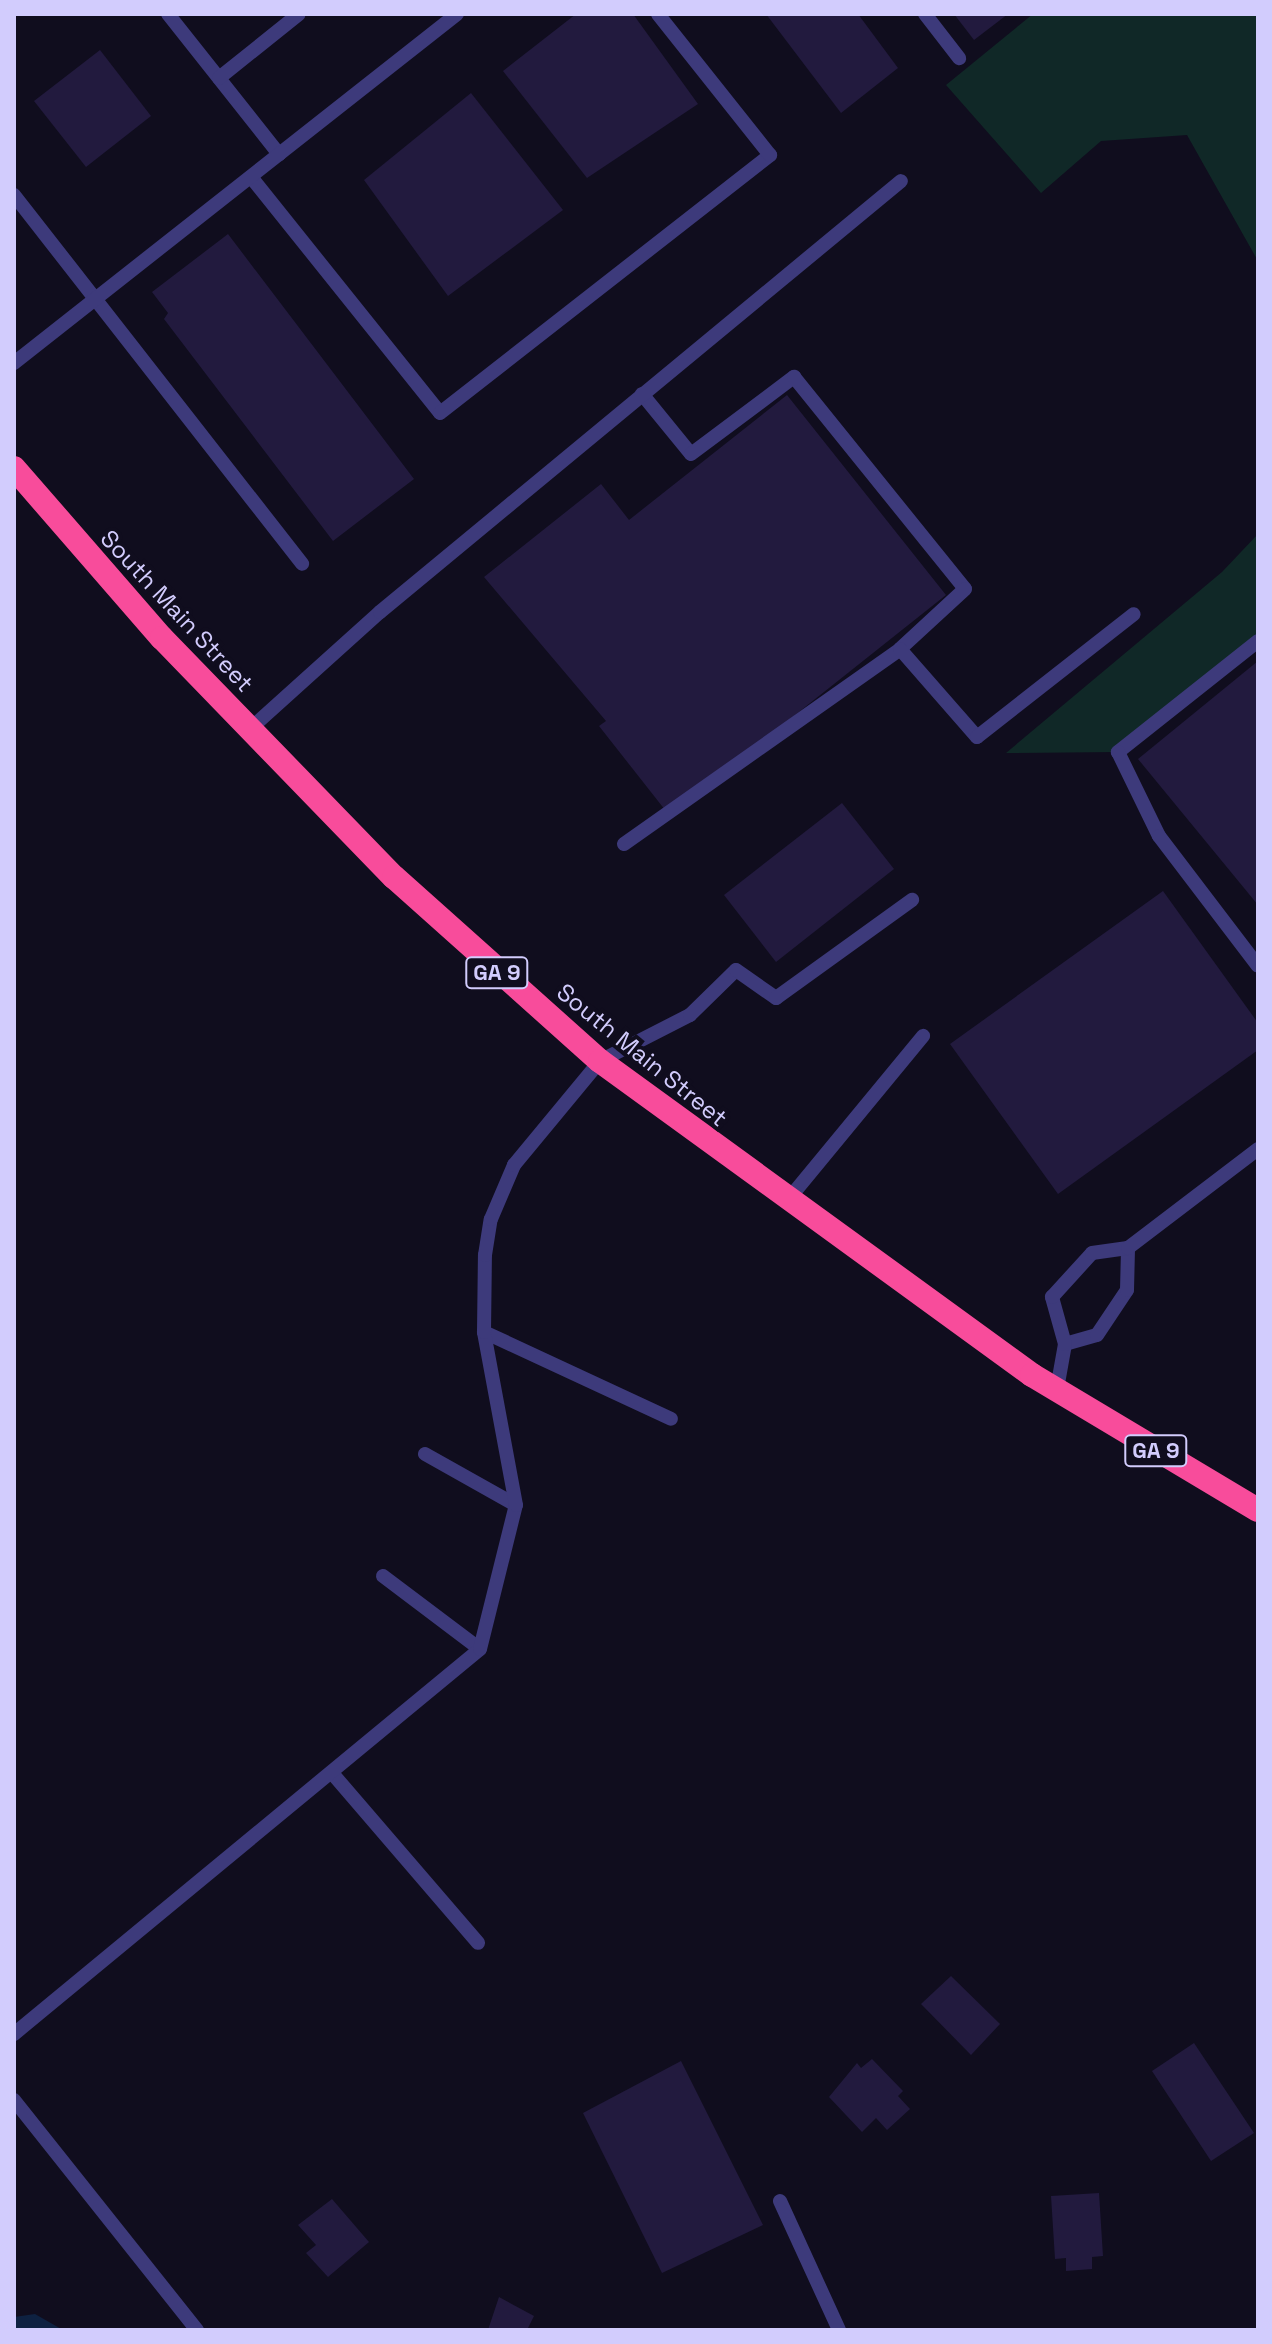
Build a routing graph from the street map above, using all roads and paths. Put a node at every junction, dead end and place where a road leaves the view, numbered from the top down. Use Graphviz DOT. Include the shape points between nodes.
graph roads {
  1 [pos="168,14"];
  2 [pos="299,14"];
  3 [pos="457,14"];
  4 [pos="658,14"];
  5 [pos="925,14"];
  6 [pos="959,58"];
  7 [pos="219,78"];
  8 [pos="279,154"];
  9 [pos="251,177"];
  10 [pos="901,181"];
  11 [pos="14,195"];
  12 [pos="95,299"];
  13 [pos="14,363"];
  14 [pos="642,394"];
  15 [pos="14,468"];
  16 [pos="302,564"];
  17 [pos="1134,614"];
  18 [pos="1258,641"];
  19 [pos="900,649"];
  20 [pos="250,729"];
  21 [pos="624,844"];
  22 [pos="912,900"];
  23 [pos="1258,966"];
  24 [pos="923,1036"];
  25 [pos="600,1061"];
  26 [pos="1258,1149"];
  27 [pos="787,1201"];
  28 [pos="1128,1248"];
  29 [pos="484,1332"];
  30 [pos="1065,1344"];
  31 [pos="1057,1389"];
  32 [pos="671,1419"];
  33 [pos="425,1454"];
  34 [pos="516,1505"];
  35 [pos="1258,1510"];
  36 [pos="383,1576"];
  37 [pos="480,1649"];
  38 [pos="332,1773"];
  39 [pos="478,1943"];
  40 [pos="14,2034"];
  41 [pos="14,2100"];
  42 [pos="780,2201"];
  43 [pos="197,2330"];
  44 [pos="839,2330"];
  1 -- 7 [label="lane"];
  2 -- 7 [label="lane"];
  3 -- 8 [label="lane"];
  4 -- 9 [label="lane" via="770,155 440,413"];
  5 -- 6 [label="lane"];
  7 -- 8 [label="lane"];
  8 -- 9 [label="lane"];
  9 -- 12 [label="lane"];
  10 -- 14 [label="lane"];
  11 -- 12 [label="lane"];
  12 -- 13 [label="lane"];
  12 -- 16 [label="lane"];
  14 -- 19 [label="lane" via="691,454 794,377 965,589"];
  14 -- 20 [label="lane" via="380,612"];
  15 -- 20 [label="highway, South Main Street / GA 9" via="63,529"];
  17 -- 19 [label="lane" via="977,737"];
  18 -- 23 [label="lane" via="1118,752 1159,836"];
  19 -- 21 [label="lane"];
  20 -- 25 [label="highway, South Main Street / GA 9" via="394,877"];
  22 -- 25 [label="lane" via="776,998 736,970 690,1015"];
  24 -- 27 [label="lane"];
  25 -- 27 [label="highway, South Main Street / GA 9"];
  25 -- 29 [label="lane" via="514,1165 502,1192 485,1255"];
  26 -- 28 [label="lane"];
  27 -- 31 [label="highway, South Main Street / GA 9"];
  28 -- 30 [label="lane" via="1127,1290 1097,1335"];
  28 -- 30 [label="lane" via="1092,1253 1052,1297"];
  29 -- 32 [label="lane"];
  29 -- 34 [label="lane"];
  30 -- 31 [label="lane"];
  31 -- 35 [label="highway, South Main Street / GA 9"];
  33 -- 34 [label="lane"];
  34 -- 37 [label="lane"];
  36 -- 37 [label="lane"];
  37 -- 38 [label="lane"];
  38 -- 39 [label="lane"];
  38 -- 40 [label="lane"];
  41 -- 43 [label="lane"];
  42 -- 44 [label="lane"];
}
